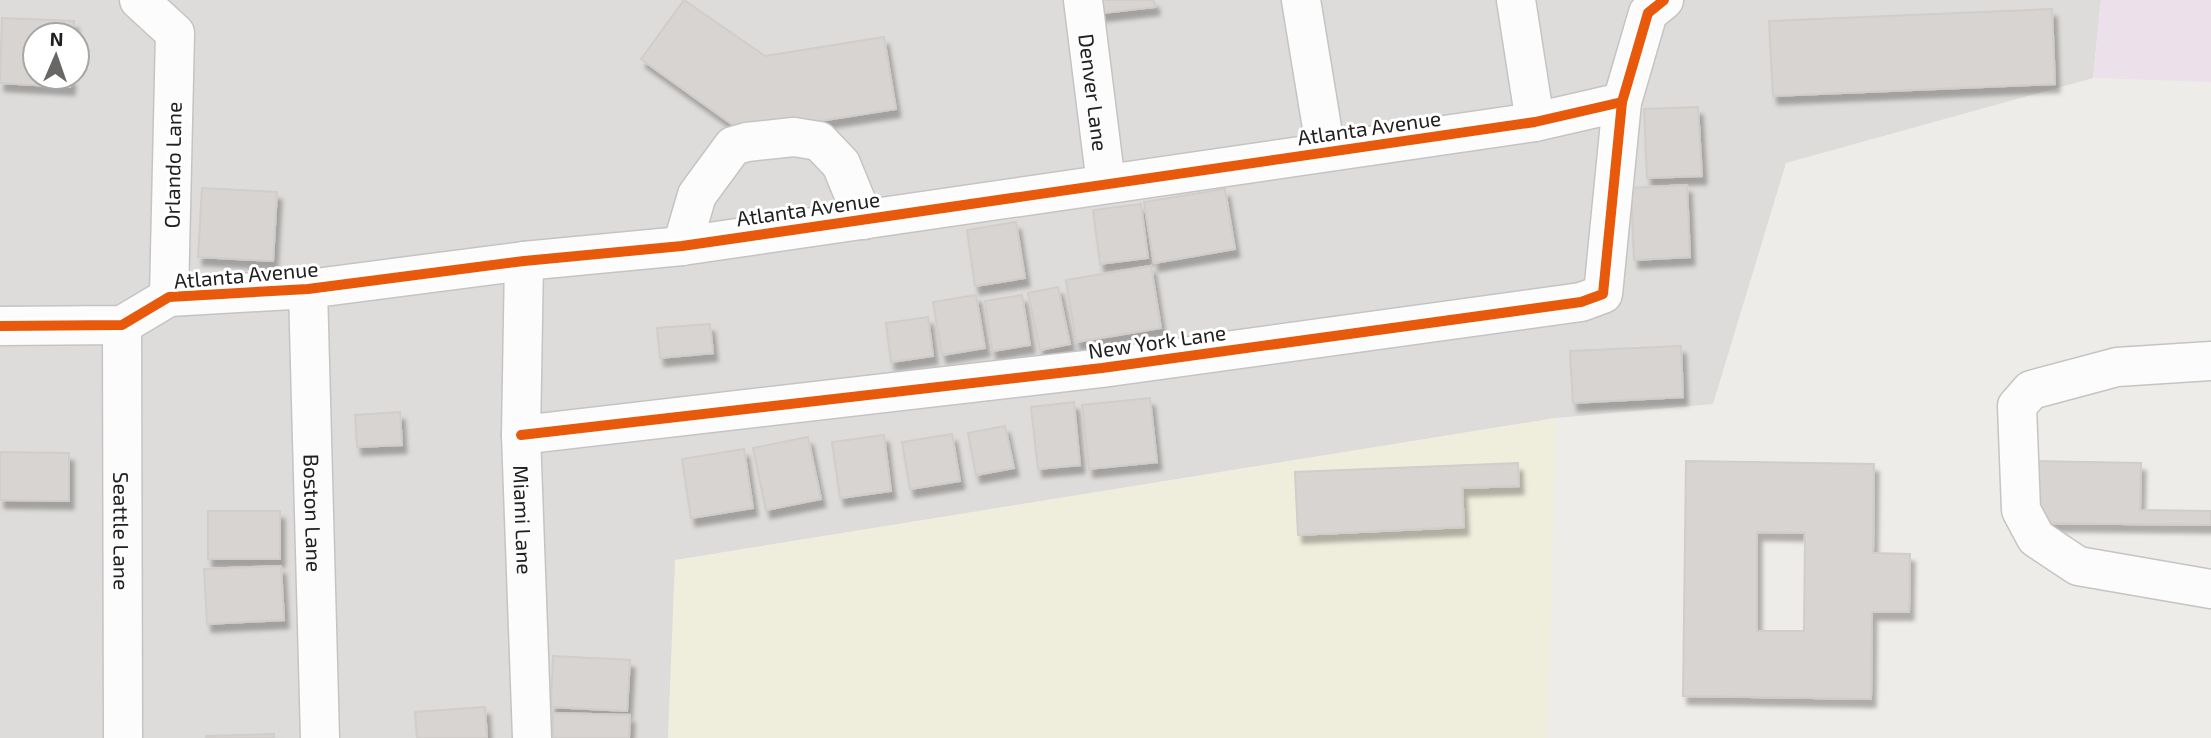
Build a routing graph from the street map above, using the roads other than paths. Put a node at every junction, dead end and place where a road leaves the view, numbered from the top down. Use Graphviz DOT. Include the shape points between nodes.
graph roads {
  1 [pos="139,0"];
  2 [pos="1083,0"];
  3 [pos="1301,0"];
  4 [pos="1516,0"];
  5 [pos="1664,0"];
  6 [pos="1622,102"];
  7 [pos="1535,122"];
  8 [pos="1326,152"];
  9 [pos="1107,184"];
  10 [pos="863,220"];
  11 [pos="682,246"];
  12 [pos="524,261"];
  13 [pos="309,289"];
  14 [pos="169,297"];
  15 [pos="122,325"];
  16 [pos="0,326"];
  17 [pos="2211,361"];
  18 [pos="521,435"];
  19 [pos="2211,589"];
  20 [pos="123,738"];
  21 [pos="320,738"];
  22 [pos="532,738"];
  1 -- 14 [label="street, Orlando Lane" via="175,33"];
  2 -- 9 [label="street, Denver Lane"];
  3 -- 8 [label="street"];
  4 -- 7 [label="street"];
  5 -- 6 [label="street" via="1648,13"];
  6 -- 7 [label="street, Atlanta Avenue"];
  6 -- 18 [label="street, New York Lane" via="1603,294 1581,302 1102,368"];
  7 -- 8 [label="street, Atlanta Avenue"];
  8 -- 9 [label="street, Atlanta Avenue"];
  9 -- 10 [label="street, Atlanta Avenue"];
  10 -- 11 [label="street, Atlanta Avenue"];
  10 -- 11 [label="street" via="841,164 819,141 794,137 747,142 733,146 697,195"];
  11 -- 12 [label="street, Atlanta Avenue"];
  12 -- 13 [label="street, Atlanta Avenue"];
  12 -- 18 [label="street, Miami Lane"];
  13 -- 14 [label="street, Atlanta Avenue"];
  13 -- 21 [label="street, Boston Lane"];
  14 -- 15 [label="street, Atlanta Avenue"];
  15 -- 16 [label="street"];
  15 -- 20 [label="street, Seattle Lane"];
  17 -- 19 [label="street" via="2117,367 2031,390 2017,406 2021,510 2036,538 2078,566"];
  18 -- 22 [label="street, Miami Lane"];
}
